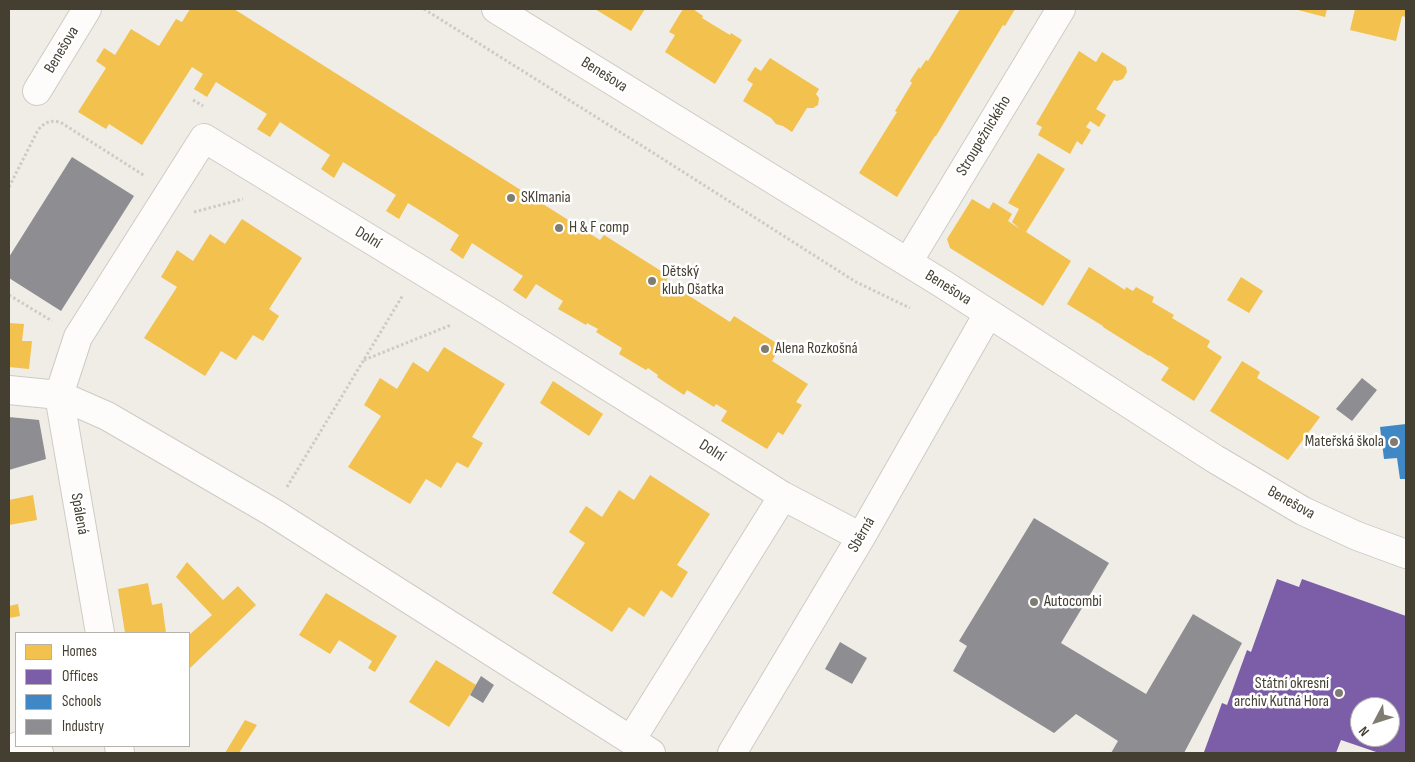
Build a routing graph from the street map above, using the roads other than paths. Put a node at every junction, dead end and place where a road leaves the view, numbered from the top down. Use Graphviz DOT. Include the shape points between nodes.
graph roads {
  1 [pos="88,9"];
  2 [pos="496,9"];
  3 [pos="1061,9"];
  4 [pos="37,91"];
  5 [pos="908,262"];
  6 [pos="988,314"];
  7 [pos="9,390"];
  8 [pos="59,394"];
  9 [pos="783,496"];
  10 [pos="861,537"];
  11 [pos="1406,554"];
  12 [pos="100,632"];
  13 [pos="641,746"];
  14 [pos="22,747"];
  15 [pos="39,753"];
  16 [pos="732,753"];
  1 -- 4 [label="street, Benešova"];
  2 -- 5 [label="street, Benešova"];
  3 -- 5 [label="street, Stroupežnického"];
  5 -- 6 [label="street, Benešova"];
  6 -- 10 [label="street, Sběrná"];
  6 -- 11 [label="street, Benešova" via="1215,459 1303,511"];
  7 -- 8 [label="street"];
  8 -- 9 [label="street, Dolní" via="78,337 204,138"];
  8 -- 12 [label="street, Spálená"];
  8 -- 13 [label="street" via="107,416 272,512"];
  9 -- 10 [label="street, Dolní"];
  9 -- 13 [label="street"];
  10 -- 16 [label="street, Sběrná"];
  14 -- 15 [label="street"];
}
